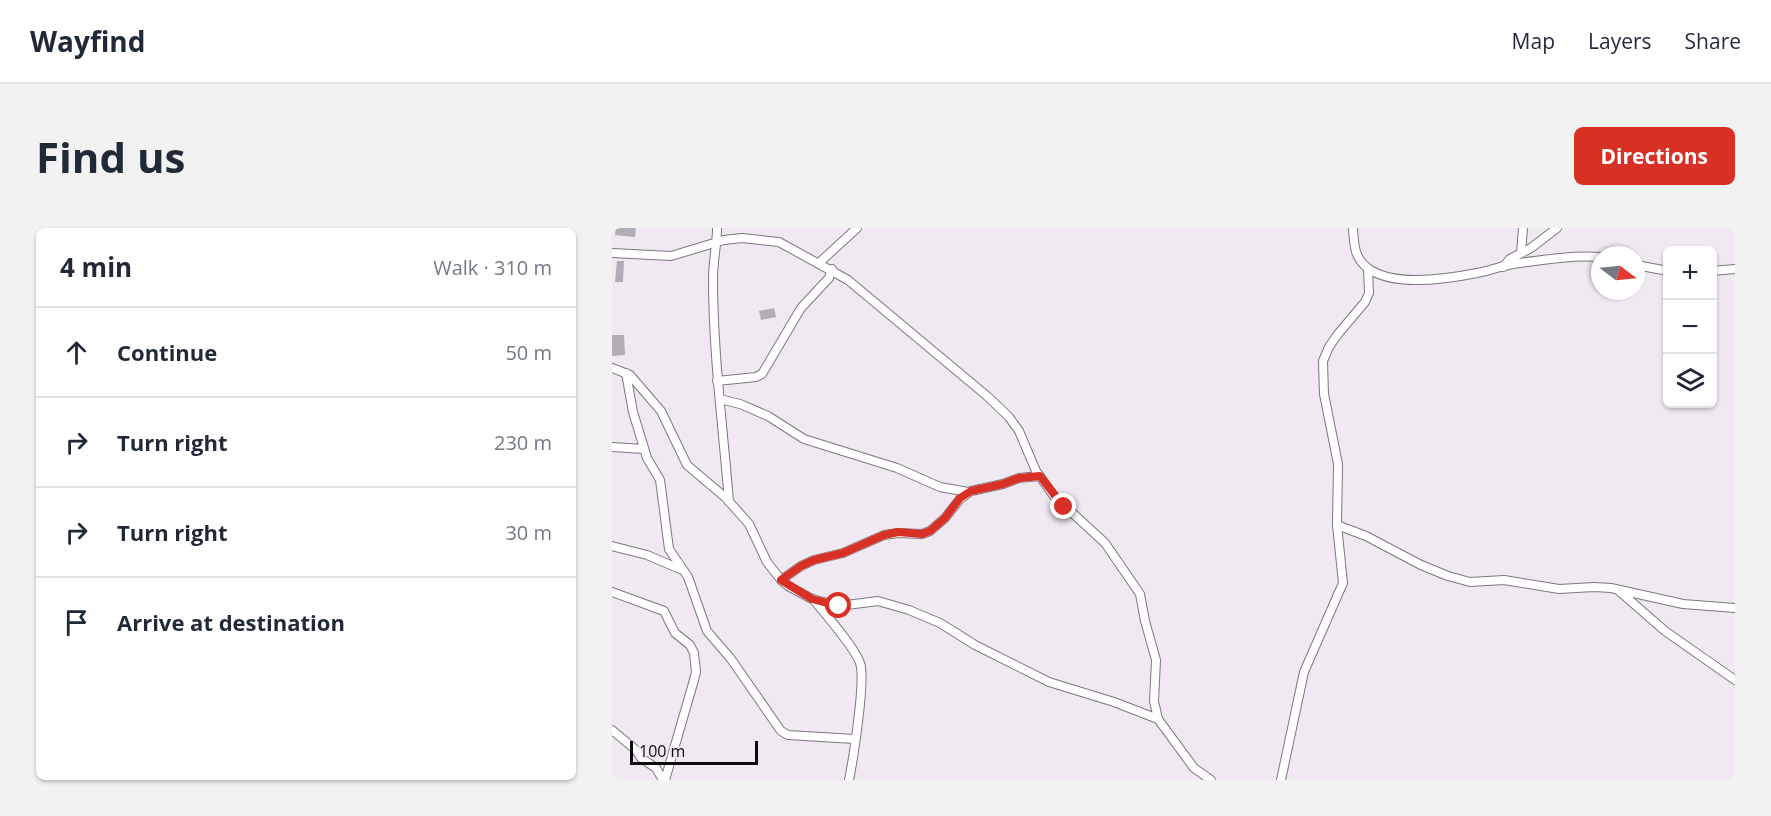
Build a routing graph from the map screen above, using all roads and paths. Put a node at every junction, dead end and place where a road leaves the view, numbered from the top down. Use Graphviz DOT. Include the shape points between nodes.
graph roads {
  1 [pos="717,228"];
  2 [pos="857,228"];
  3 [pos="1353,228"];
  4 [pos="1522,228"];
  5 [pos="1557,228"];
  6 [pos="717,243"];
  7 [pos="612,253"];
  8 [pos="1521,253"];
  9 [pos="1591,258"];
  10 [pos="819,263"];
  11 [pos="1503,267"];
  12 [pos="1645,267"];
  13 [pos="832,269"];
  14 [pos="1368,269"];
  15 [pos="1735,269"];
  16 [pos="1663,270"];
  17 [pos="1717,270"];
  18 [pos="612,368"];
  19 [pos="626,373"];
  20 [pos="717,381"];
  21 [pos="720,399"];
  22 [pos="612,447"];
  23 [pos="644,449"];
  24 [pos="1040,476"];
  25 [pos="968,492"];
  26 [pos="729,502"];
  27 [pos="1337,525"];
  28 [pos="612,546"];
  29 [pos="683,570"];
  30 [pos="781,580"];
  31 [pos="1618,589"];
  32 [pos="612,592"];
  33 [pos="812,599"];
  34 [pos="1735,608"];
  35 [pos="1735,680"];
  36 [pos="1158,719"];
  37 [pos="612,730"];
  38 [pos="854,739"];
  39 [pos="664,780"];
  40 [pos="849,780"];
  41 [pos="1212,780"];
  42 [pos="1281,780"];
  1 -- 6 [label="street"];
  2 -- 10 [label="street"];
  3 -- 14 [label="street" via="1355,252"];
  4 -- 8 [label="street"];
  5 -- 8 [label="street"];
  6 -- 7 [label="street" via="671,256"];
  6 -- 10 [label="street" via="742,238 769,240 790,246"];
  6 -- 20 [label="street" via="712,276"];
  8 -- 11 [label="street"];
  9 -- 11 [label="street"];
  10 -- 13 [label="street"];
  11 -- 14 [label="street" via="1436,279 1392,279"];
  12 -- 16 [label="street"];
  13 -- 20 [label="street" via="830,278 801,308 762,375"];
  13 -- 24 [label="street" via="1009,417"];
  14 -- 27 [label="street" via="1369,293 1365,302 1338,334 1323,362 1324,394 1338,464"];
  15 -- 17 [label="street"];
  18 -- 19 [label="street"];
  19 -- 23 [label="street"];
  19 -- 26 [label="street" via="661,411 687,465"];
  20 -- 21 [label="street"];
  21 -- 25 [label="street" via="759,412 804,439 897,468 940,487"];
  21 -- 26 [label="street"];
  22 -- 23 [label="street"];
  23 -- 29 [label="street" via="660,480 669,549"];
  24 -- 25 [label="street"];
  24 -- 36 [label="street" via="1064,507 1105,543 1140,594 1156,660 1154,701"];
  25 -- 30 [label="street" via="930,531 884,535 843,553 814,560"];
  26 -- 30 [label="street" via="749,524 767,562"];
  27 -- 31 [label="street" via="1420,565 1470,582 1504,580 1559,589"];
  27 -- 42 [label="street" via="1343,583 1305,672"];
  28 -- 29 [label="street"];
  29 -- 38 [label="street" via="706,631 780,731 788,735"];
  30 -- 33 [label="street"];
  31 -- 34 [label="street" via="1683,604"];
  31 -- 35 [label="street" via="1665,630"];
  32 -- 39 [label="street" via="664,611 675,633 694,653 696,672"];
  33 -- 36 [label="street" via="839,606 878,602 909,609 1049,682"];
  33 -- 38 [label="street" via="861,666"];
  36 -- 41 [label="street" via="1194,768"];
  37 -- 39 [label="street" via="656,768"];
  38 -- 40 [label="street"];
}
